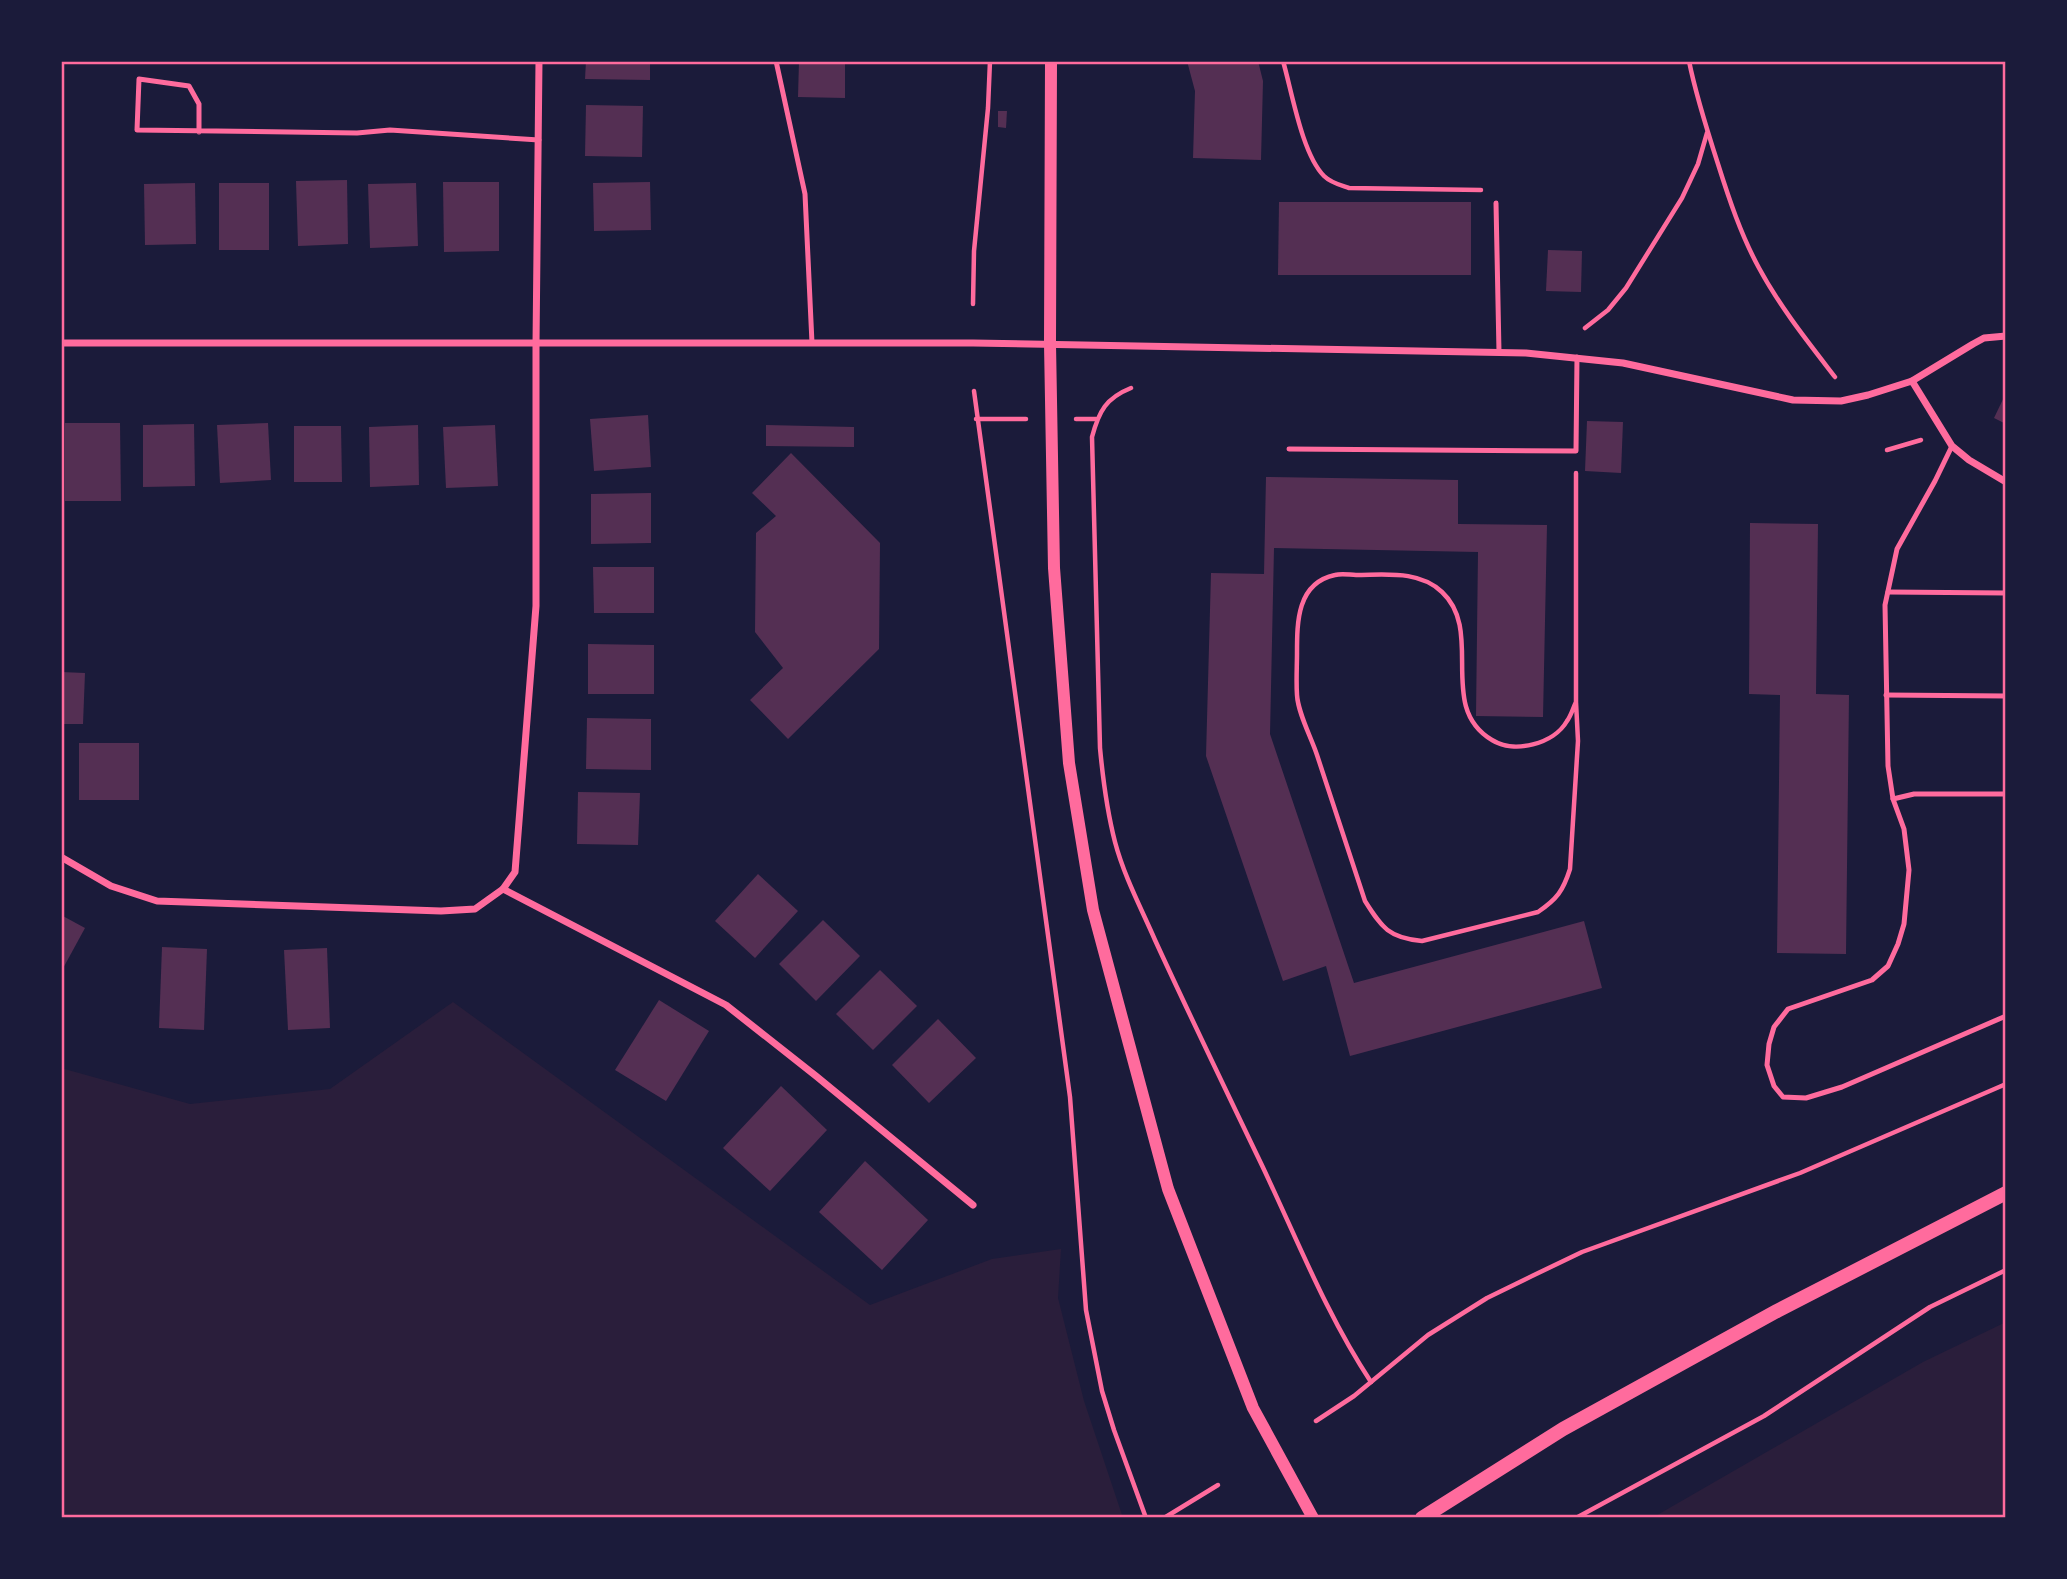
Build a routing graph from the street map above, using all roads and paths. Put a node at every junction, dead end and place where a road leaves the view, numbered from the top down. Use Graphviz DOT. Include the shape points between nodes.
graph roads {
  1 [pos="539,61"];
  2 [pos="776,61"];
  3 [pos="990,61"];
  4 [pos="1051,61"];
  5 [pos="1283,61"];
  6 [pos="1689,61"];
  7 [pos="199,132"];
  8 [pos="1707,132"];
  9 [pos="539,140"];
  10 [pos="1492,190"];
  11 [pos="1496,203"];
  12 [pos="972,304"];
  13 [pos="1585,328"];
  14 [pos="2006,336"];
  15 [pos="812,342"];
  16 [pos="61,343"];
  17 [pos="536,344"];
  18 [pos="1050,344"];
  19 [pos="1499,352"];
  20 [pos="1577,357"];
  21 [pos="1836,377"];
  22 [pos="1912,381"];
  23 [pos="1131,388"];
  24 [pos="974,390"];
  25 [pos="1952,446"];
  26 [pos="1289,449"];
  27 [pos="1576,451"];
  28 [pos="2006,482"];
  29 [pos="1888,592"];
  30 [pos="2006,593"];
  31 [pos="1886,695"];
  32 [pos="2006,696"];
  33 [pos="1576,702"];
  34 [pos="2006,794"];
  35 [pos="1893,799"];
  36 [pos="61,857"];
  37 [pos="503,889"];
  38 [pos="2006,1016"];
  39 [pos="2006,1084"];
  40 [pos="2006,1193"];
  41 [pos="973,1205"];
  42 [pos="2006,1270"];
  43 [pos="1370,1382"];
  44 [pos="1316,1421"];
  45 [pos="1218,1485"];
  46 [pos="1146,1518"];
  47 [pos="1164,1518"];
  48 [pos="1313,1518"];
  49 [pos="1422,1518"];
  50 [pos="1576,1518"];
  1 -- 9 [label="street"];
  2 -- 15 [label="lane" via="804,194"];
  3 -- 12 [label="path"];
  4 -- 18 [label="street"];
  5 -- 10 [label="path" via="1309,152 1325,177 1336,184"];
  6 -- 8 [label="path"];
  7 -- 7 [label="lane" via="137,130 139,79 189,86 199,104"];
  7 -- 9 [label="lane" via="390,130"];
  8 -- 13 [label="path" via="1682,198 1626,288"];
  8 -- 21 [label="path" via="1758,267"];
  9 -- 17 [label="street"];
  11 -- 19 [label="lane"];
  14 -- 22 [label="street" via="1984,338"];
  15 -- 17 [label="street"];
  15 -- 18 [label="street"];
  16 -- 17 [label="street"];
  17 -- 37 [label="street" via="536,606 515,872"];
  18 -- 19 [label="street"];
  18 -- 48 [label="street" via="1055,582 1069,763 1093,910 1168,1189 1254,1408"];
  19 -- 20 [label="street"];
  20 -- 22 [label="street" via="1793,400 1841,401"];
  20 -- 27 [label="lane"];
  22 -- 25 [label="street"];
  23 -- 43 [label="path" via="1105,405 1092,437 1100,748 1115,844 1177,988 1327,1307"];
  24 -- 46 [label="path" via="1070,1097 1086,1310 1102,1391"];
  25 -- 28 [label="street"];
  25 -- 29 [label="lane" via="1897,549"];
  26 -- 27 [label="lane"];
  27 -- 33 [label="path"];
  29 -- 30 [label="lane"];
  29 -- 31 [label="lane"];
  31 -- 32 [label="lane"];
  31 -- 35 [label="lane"];
  33 -- 33 [label="path" via="1567,723 1553,736 1533,745 1493,741 1468,716 1463,698 1462,633 1443,592 1408,576 1336,575 1308,592 1297,625 1297,697 1365,901 1388,931 1404,940 1422,941 1538,912 1553,903 1570,869"];
  34 -- 35 [label="lane" via="1914,794"];
  35 -- 38 [label="lane" via="1904,829 1909,870 1905,924 1898,944 1888,966 1872,980 1788,1009 1774,1027 1769,1044 1774,1086 1783,1097 1806,1098"];
  36 -- 37 [label="street" via="111,886 157,901 441,911 475,909"];
  37 -- 41 [label="street" via="726,1005"];
  39 -- 43 [label="path" via="1800,1173 1581,1252 1487,1298 1428,1335"];
  40 -- 49 [label="main road" via="1777,1311 1563,1429"];
  42 -- 50 [label="path" via="1930,1307 1764,1416"];
  43 -- 44 [label="path"];
  45 -- 47 [label="path"];
}
